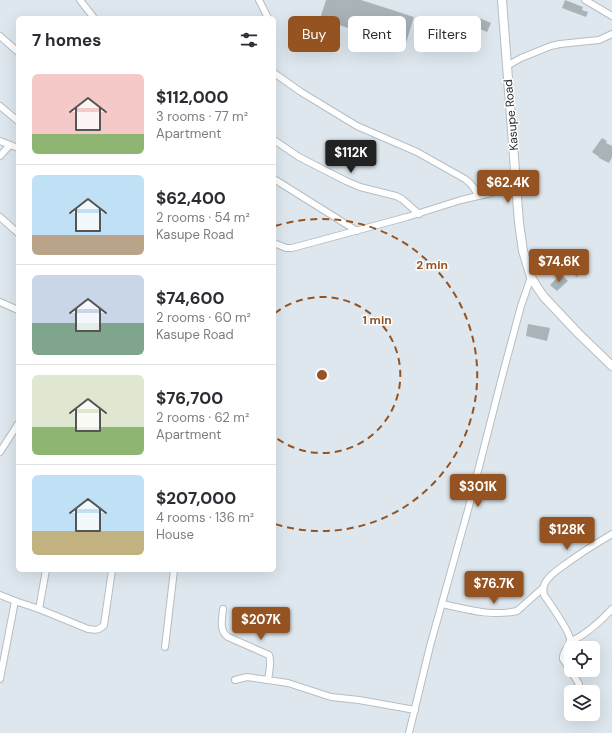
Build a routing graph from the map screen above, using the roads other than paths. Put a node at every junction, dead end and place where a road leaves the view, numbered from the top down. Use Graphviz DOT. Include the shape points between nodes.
graph roads {
  1 [pos="80,0"];
  2 [pos="259,0"];
  3 [pos="502,0"];
  4 [pos="585,0"];
  5 [pos="92,16"];
  6 [pos="267,16"];
  7 [pos="612,16"];
  8 [pos="612,34"];
  9 [pos="0,36"];
  10 [pos="16,50"];
  11 [pos="507,66"];
  12 [pos="276,74"];
  13 [pos="0,106"];
  14 [pos="16,119"];
  15 [pos="0,141"];
  16 [pos="276,141"];
  17 [pos="10,145"];
  18 [pos="16,147"];
  19 [pos="0,156"];
  20 [pos="276,180"];
  21 [pos="517,187"];
  22 [pos="478,196"];
  23 [pos="419,214"];
  24 [pos="0,217"];
  25 [pos="16,231"];
  26 [pos="357,231"];
  27 [pos="276,244"];
  28 [pos="531,277"];
  29 [pos="0,302"];
  30 [pos="16,309"];
  31 [pos="612,366"];
  32 [pos="16,427"];
  33 [pos="0,452"];
  34 [pos="612,534"];
  35 [pos="46,572"];
  36 [pos="112,572"];
  37 [pos="174,572"];
  38 [pos="543,588"];
  39 [pos="0,595"];
  40 [pos="15,601"];
  41 [pos="442,604"];
  42 [pos="39,609"];
  43 [pos="223,609"];
  44 [pos="612,609"];
  45 [pos="570,641"];
  46 [pos="572,641"];
  47 [pos="165,647"];
  48 [pos="0,679"];
  49 [pos="235,680"];
  50 [pos="268,680"];
  51 [pos="415,710"];
  52 [pos="409,733"];
  1 -- 5 [label="street"];
  2 -- 6 [label="street"];
  3 -- 11 [label="street, Kasupe Road"];
  4 -- 7 [label="street"];
  8 -- 11 [label="street" via="599,40 551,46"];
  9 -- 10 [label="street"];
  11 -- 21 [label="street, Kasupe Road"];
  12 -- 22 [label="street" via="357,126 417,152 472,183"];
  13 -- 14 [label="street"];
  15 -- 17 [label="street"];
  16 -- 23 [label="street" via="299,157 346,181 402,199"];
  17 -- 18 [label="street"];
  17 -- 19 [label="street"];
  20 -- 26 [label="street"];
  21 -- 22 [label="street"];
  21 -- 28 [label="street, Kasupe Road" via="521,236"];
  22 -- 23 [label="street"];
  23 -- 26 [label="street"];
  24 -- 25 [label="street"];
  26 -- 27 [label="street" via="292,248"];
  28 -- 31 [label="street, Kasupe Road" via="544,297"];
  28 -- 41 [label="street" via="521,306"];
  29 -- 30 [label="street"];
  32 -- 33 [label="street"];
  34 -- 38 [label="street" via="555,571"];
  35 -- 42 [label="street"];
  36 -- 42 [label="street" via="104,625 101,629 88,629"];
  37 -- 47 [label="street"];
  38 -- 41 [label="street" via="517,611 512,612 492,614"];
  38 -- 45 [label="street" via="544,594 568,632"];
  39 -- 40 [label="street"];
  40 -- 42 [label="street"];
  40 -- 48 [label="street"];
  41 -- 51 [label="street"];
  43 -- 50 [label="street" via="224,634 270,658"];
  44 -- 46 [label="street" via="596,626"];
  49 -- 50 [label="street" via="247,677"];
  50 -- 51 [label="street" via="288,683 331,696"];
  51 -- 52 [label="street"];
}
